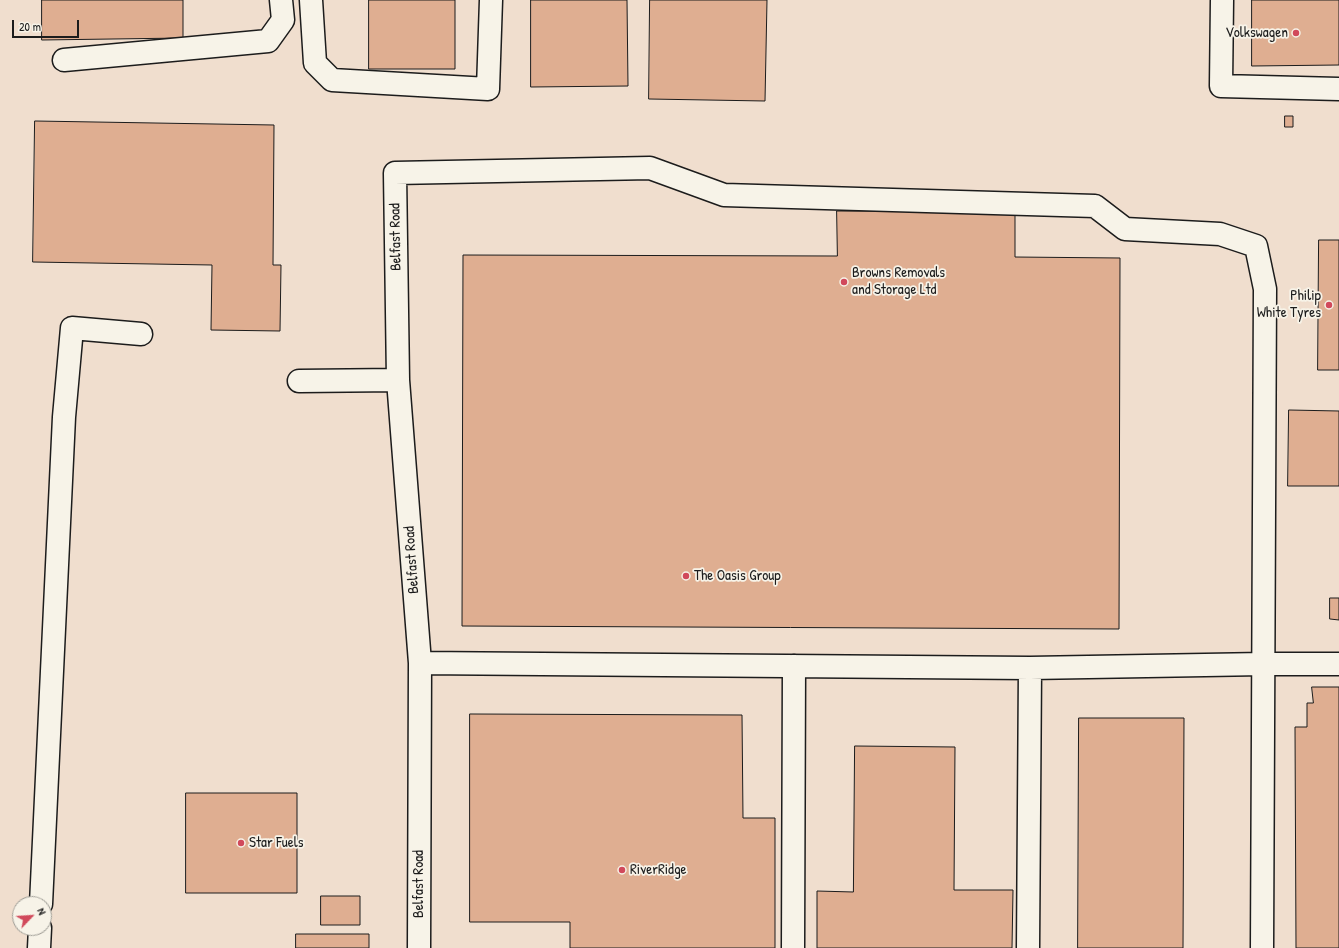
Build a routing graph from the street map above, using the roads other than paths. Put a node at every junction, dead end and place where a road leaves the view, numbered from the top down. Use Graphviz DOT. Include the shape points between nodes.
graph roads {
  1 [pos="281,0"];
  2 [pos="311,0"];
  3 [pos="491,0"];
  4 [pos="1222,0"];
  5 [pos="64,60"];
  6 [pos="1339,89"];
  7 [pos="141,334"];
  8 [pos="398,380"];
  9 [pos="298,381"];
  10 [pos="420,664"];
  11 [pos="1263,664"];
  12 [pos="1339,664"];
  13 [pos="794,666"];
  14 [pos="1030,668"];
  15 [pos="41,896"];
  16 [pos="40,936"];
  17 [pos="39,948"];
  18 [pos="419,948"];
  19 [pos="793,948"];
  20 [pos="1028,948"];
  21 [pos="1262,948"];
  1 -- 5 [label="street" via="284,20 268,41"];
  2 -- 3 [label="street" via="315,63 332,80 488,89"];
  4 -- 6 [label="street" via="1221,86"];
  7 -- 15 [label="street" via="72,328 64,417"];
  8 -- 9 [label="street"];
  8 -- 10 [label="street, Belfast Road"];
  8 -- 11 [label="street, Belfast Road" via="395,172 650,168 724,195 1095,206 1125,229 1220,234 1256,246 1265,289"];
  10 -- 13 [label="street"];
  10 -- 18 [label="street, Belfast Road"];
  11 -- 12 [label="street"];
  11 -- 14 [label="street"];
  11 -- 21 [label="street"];
  13 -- 14 [label="street"];
  13 -- 19 [label="street"];
  14 -- 20 [label="street"];
  16 -- 17 [label="street"];
}
